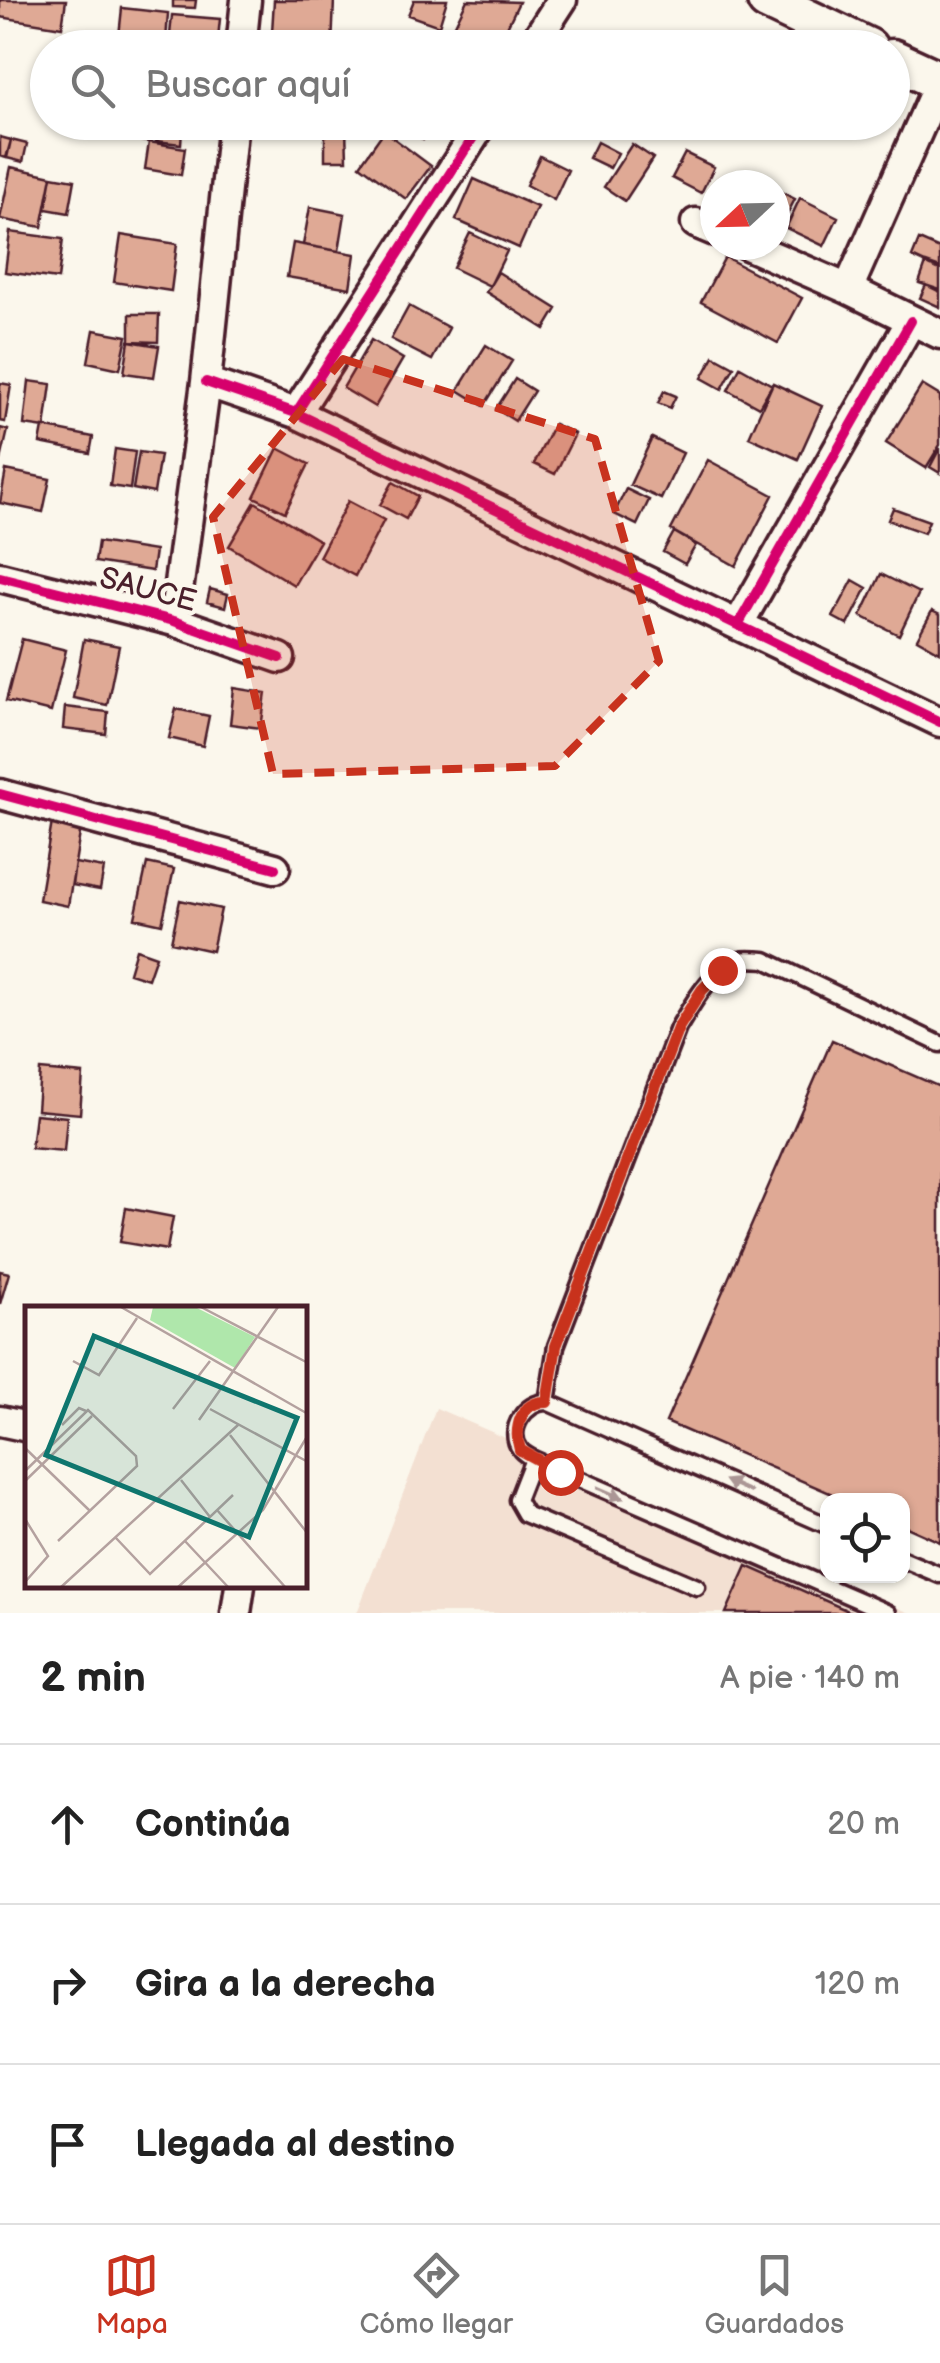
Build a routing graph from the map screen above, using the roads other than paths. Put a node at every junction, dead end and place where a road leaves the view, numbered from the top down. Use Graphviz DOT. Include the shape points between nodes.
graph roads {
  1 [pos="246,0"];
  2 [pos="562,0"];
  3 [pos="767,0"];
  4 [pos="243,30"];
  5 [pos="543,30"];
  6 [pos="830,30"];
  7 [pos="910,67"];
  8 [pos="940,81"];
  9 [pos="231,140"];
  10 [pos="471,140"];
  11 [pos="781,260"];
  12 [pos="848,289"];
  13 [pos="912,320"];
  14 [pos="940,334"];
  15 [pos="206,382"];
  16 [pos="296,413"];
  17 [pos="0,578"];
  18 [pos="174,621"];
  19 [pos="740,623"];
  20 [pos="280,658"];
  21 [pos="940,722"];
  22 [pos="0,794"];
  23 [pos="275,868"];
  24 [pos="940,1044"];
  25 [pos="547,1402"];
  26 [pos="0,1421"];
  27 [pos="25,1426"];
  28 [pos="534,1459"];
  29 [pos="820,1522"];
  30 [pos="910,1562"];
  31 [pos="940,1575"];
  32 [pos="697,1587"];
  33 [pos="240,1588"];
  34 [pos="236,1613"];
  35 [pos="888,1613"];
  1 -- 4 [label="street"];
  2 -- 5 [label="street"];
  3 -- 6 [label="street"];
  7 -- 8 [label="street"];
  8 -- 12 [label="street"];
  9 -- 15 [label="street"];
  10 -- 16 [label="street"];
  11 -- 12 [label="street"];
  12 -- 13 [label="street"];
  13 -- 14 [label="street"];
  13 -- 19 [label="street"];
  15 -- 16 [label="street"];
  15 -- 18 [label="street"];
  16 -- 19 [label="street"];
  17 -- 18 [label="street, SAUCE"];
  18 -- 20 [label="street, SAUCE"];
  19 -- 21 [label="street"];
  22 -- 23 [label="street"];
  24 -- 25 [label="lane" via="765,960 741,959 722,970 678,1028 556,1346"];
  25 -- 28 [label="lane" via="528,1407 517,1425 520,1450"];
  29 -- 25 [label="lane, one-way"];
  26 -- 27 [label="street"];
  28 -- 32 [label="lane" via="516,1500 525,1514"];
  28 -- 35 [label="lane, one-way"];
  30 -- 31 [label="lane"];
  33 -- 34 [label="street"];
}
